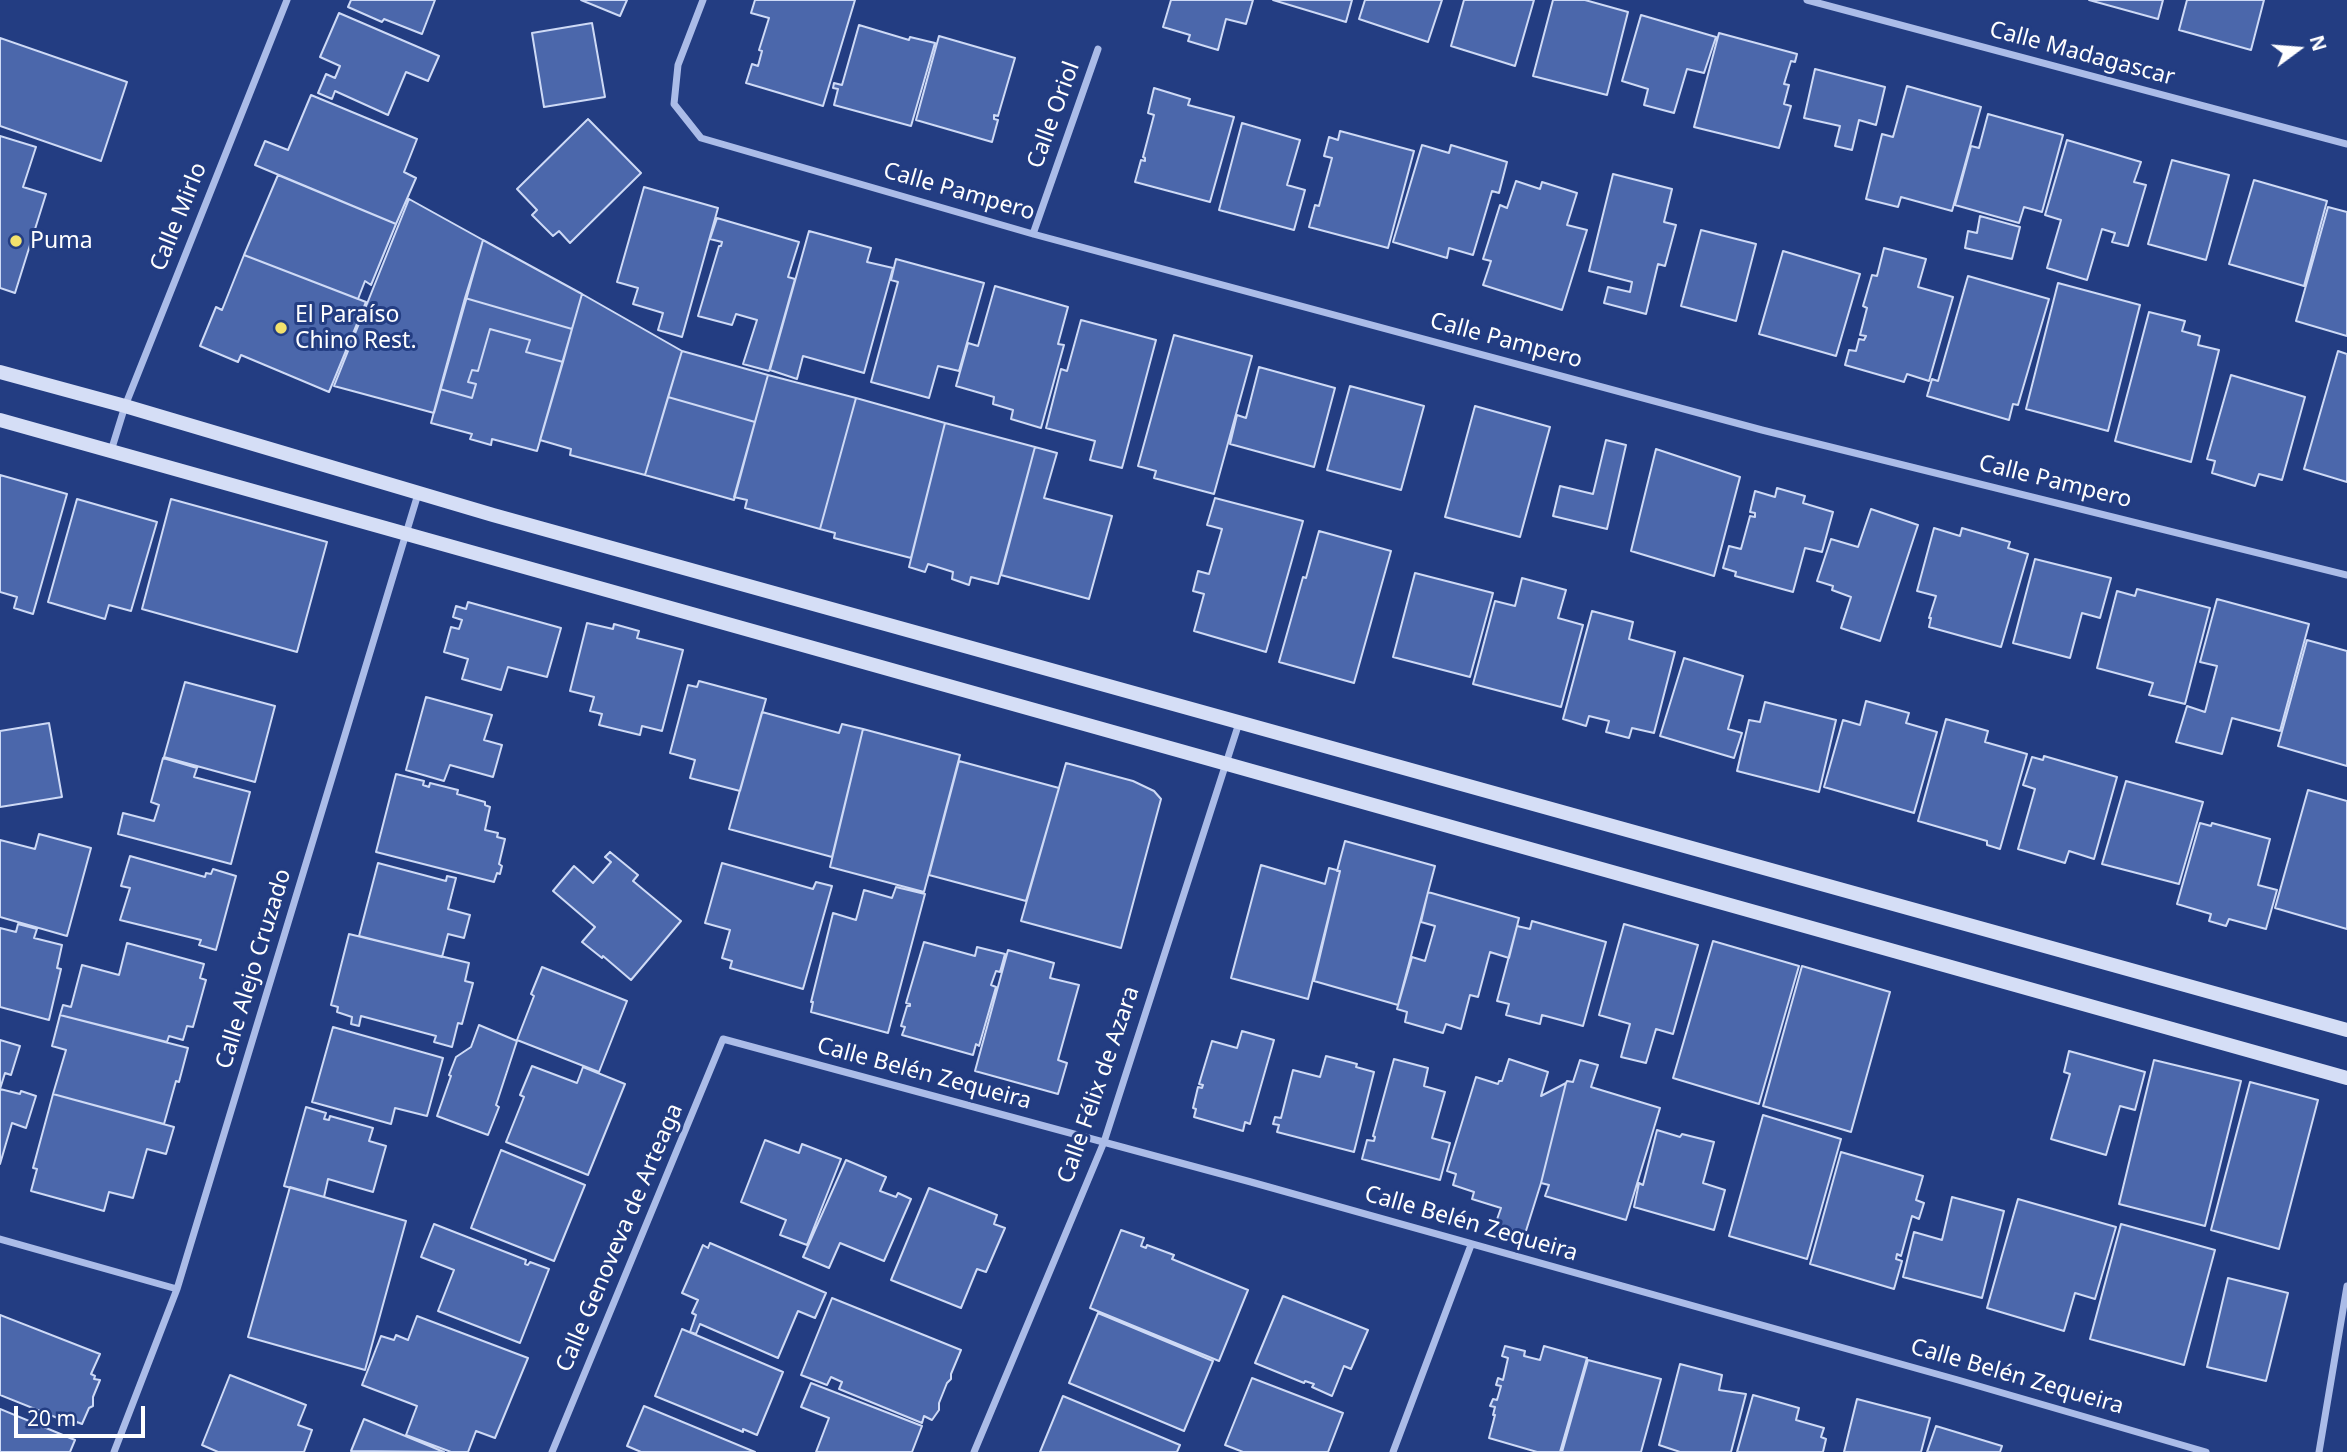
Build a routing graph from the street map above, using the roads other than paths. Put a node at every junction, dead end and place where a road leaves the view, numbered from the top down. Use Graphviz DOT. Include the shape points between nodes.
graph roads {
  1 [pos="287,0"];
  2 [pos="703,0"];
  3 [pos="1807,0"];
  4 [pos="1842,0"];
  5 [pos="1839,9"];
  6 [pos="1098,49"];
  7 [pos="2347,144"];
  8 [pos="1032,233"];
  9 [pos="0,372"];
  10 [pos="125,406"];
  11 [pos="0,420"];
  12 [pos="111,451"];
  13 [pos="418,494"];
  14 [pos="407,533"];
  15 [pos="2347,575"];
  16 [pos="1239,723"];
  17 [pos="1226,765"];
  18 [pos="2347,1030"];
  19 [pos="723,1040"];
  20 [pos="2347,1078"];
  21 [pos="1104,1142"];
  22 [pos="0,1239"];
  23 [pos="1471,1245"];
  24 [pos="2347,1286"];
  25 [pos="177,1289"];
  26 [pos="114,1452"];
  27 [pos="552,1452"];
  28 [pos="974,1452"];
  29 [pos="1393,1452"];
  30 [pos="2206,1452"];
  31 [pos="2319,1452"];
  1 -- 10 [label="street, Calle Mirlo"];
  2 -- 8 [label="street, Calle Pampero" via="678,65 674,104 701,138"];
  3 -- 5 [label="street, Calle Madagascar"];
  4 -- 5 [label="street"];
  5 -- 7 [label="street, Calle Madagascar"];
  6 -- 8 [label="street, Calle Oriol"];
  8 -- 15 [label="street, Calle Pampero" via="1762,429"];
  9 -- 10 [label="street"];
  10 -- 12 [label="street, Calle Mirlo"];
  10 -- 13 [label="street"];
  11 -- 12 [label="street"];
  12 -- 14 [label="street"];
  13 -- 14 [label="street, Calle Alejo Cruzado"];
  13 -- 16 [label="street"];
  14 -- 17 [label="street"];
  14 -- 25 [label="street, Calle Alejo Cruzado"];
  16 -- 17 [label="street, Calle Félix de Azara"];
  16 -- 18 [label="street"];
  17 -- 20 [label="street"];
  17 -- 21 [label="street, Calle Félix de Azara"];
  19 -- 21 [label="street, Calle Belén Zequeira"];
  19 -- 27 [label="street, Calle Genoveva de Arteaga"];
  21 -- 23 [label="street, Calle Belén Zequeira"];
  21 -- 28 [label="street, Calle Félix de Azara"];
  22 -- 25 [label="street"];
  23 -- 29 [label="street"];
  23 -- 30 [label="street, Calle Belén Zequeira"];
  24 -- 31 [label="street"];
  25 -- 26 [label="street, Calle Alejo Cruzado"];
}
